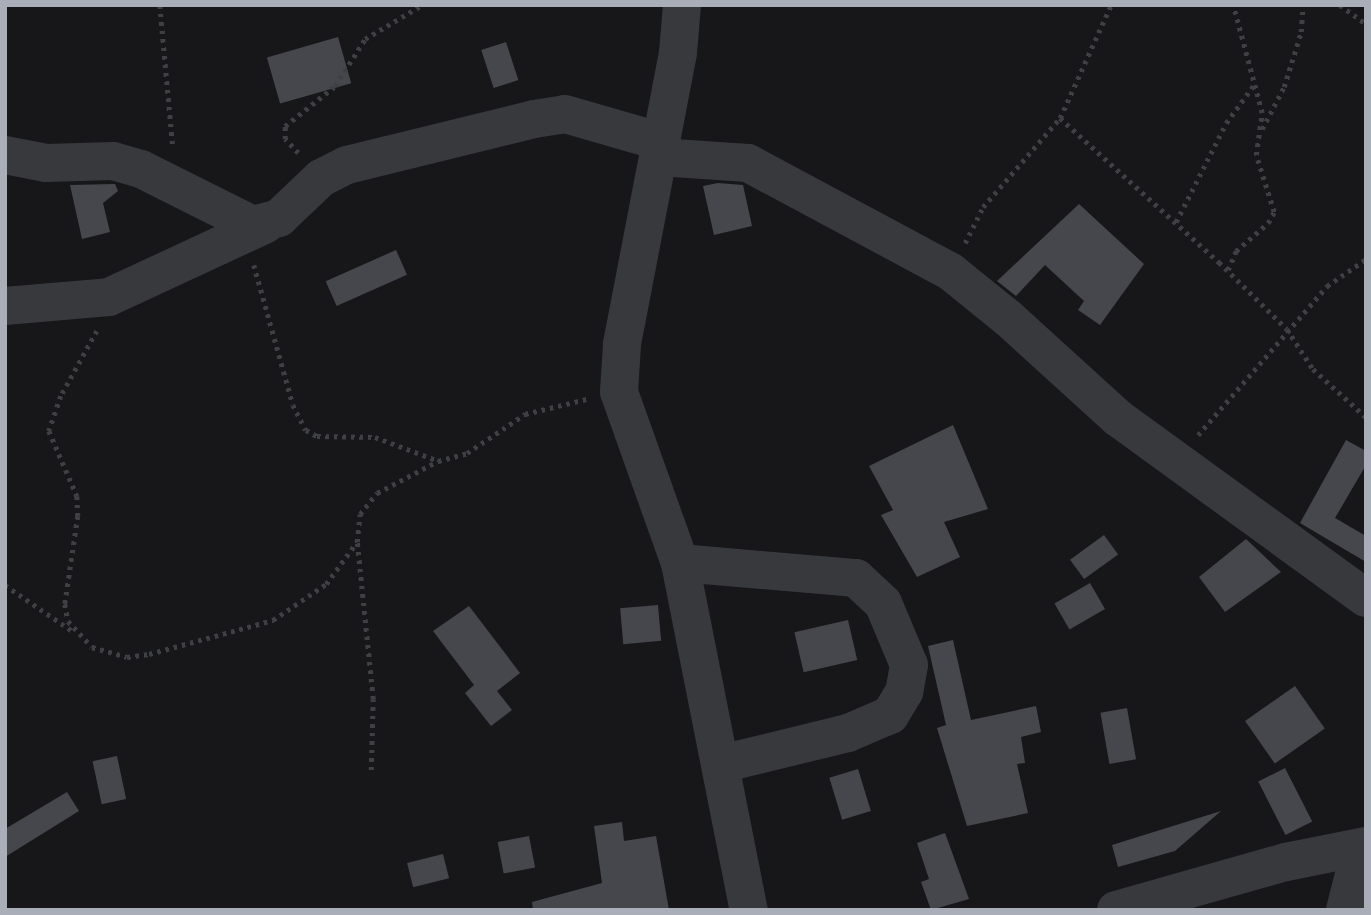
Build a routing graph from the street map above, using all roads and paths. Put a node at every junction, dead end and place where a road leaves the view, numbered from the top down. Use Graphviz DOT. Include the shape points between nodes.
graph roads {
  1 [pos="160,5"];
  2 [pos="422,5"];
  3 [pos="682,5"];
  4 [pos="1111,5"];
  5 [pos="1233,5"];
  6 [pos="1303,5"];
  7 [pos="1340,5"];
  8 [pos="1366,24"];
  9 [pos="1254,84"];
  10 [pos="1060,118"];
  11 [pos="1260,132"];
  12 [pos="660,150"];
  13 [pos="5,155"];
  14 [pos="321,178"];
  15 [pos="169,180"];
  16 [pos="1176,222"];
  17 [pos="256,229"];
  18 [pos="1366,253"];
  19 [pos="1365,259"];
  20 [pos="1228,271"];
  21 [pos="951,272"];
  22 [pos="131,287"];
  23 [pos="5,306"];
  24 [pos="1287,329"];
  25 [pos="619,392"];
  26 [pos="1366,416"];
  27 [pos="438,461"];
  28 [pos="1176,462"];
  29 [pos="357,542"];
  30 [pos="680,563"];
  31 [pos="5,585"];
  32 [pos="1366,598"];
  33 [pos="77,634"];
  34 [pos="721,764"];
  35 [pos="371,770"];
  36 [pos="1366,847"];
  37 [pos="749,910"];
  38 [pos="1116,910"];
  39 [pos="1345,910"];
  1 -- 15 [label="path" via="172,108"];
  2 -- 14 [label="path" via="365,39 335,86 285,126 288,145"];
  3 -- 12 [label="street"];
  4 -- 10 [label="path"];
  5 -- 9 [label="path"];
  6 -- 11 [label="path" via="1301,32 1284,87"];
  7 -- 8 [label="path"];
  9 -- 11 [label="path" via="1262,113"];
  9 -- 16 [label="path" via="1226,123"];
  10 -- 16 [label="path" via="1142,197"];
  10 -- 21 [label="path" via="983,207"];
  11 -- 20 [label="path" via="1259,172 1274,212 1236,251"];
  12 -- 14 [label="street" via="565,114 389,152"];
  12 -- 21 [label="street" via="748,163"];
  12 -- 25 [label="street" via="622,345"];
  13 -- 15 [label="street" via="46,163 113,161"];
  14 -- 17 [label="street" via="279,218"];
  15 -- 17 [label="street"];
  16 -- 20 [label="path"];
  17 -- 22 [label="street"];
  17 -- 27 [label="path" via="293,405 306,430 317,436 375,437"];
  18 -- 19 [label="path"];
  19 -- 24 [label="path" via="1327,286"];
  20 -- 24 [label="path"];
  21 -- 28 [label="street" via="1118,418"];
  22 -- 23 [label="street" via="84,302"];
  22 -- 33 [label="path" via="85,351 50,421 52,441 77,496 65,604"];
  24 -- 26 [label="path" via="1313,369"];
  24 -- 28 [label="path"];
  25 -- 27 [label="path" via="525,414 467,453"];
  25 -- 30 [label="street"];
  27 -- 29 [label="path" via="377,492 360,514"];
  28 -- 32 [label="street"];
  29 -- 33 [label="path" via="342,567 303,603 237,633 127,656 105,654"];
  29 -- 35 [label="path" via="373,699"];
  30 -- 34 [label="street"];
  30 -- 34 [label="street" via="856,578 883,603 909,665 904,692 890,715 848,733"];
  31 -- 33 [label="path"];
  34 -- 37 [label="street"];
  36 -- 38 [label="street" via="1286,862"];
  36 -- 39 [label="street"];
}
